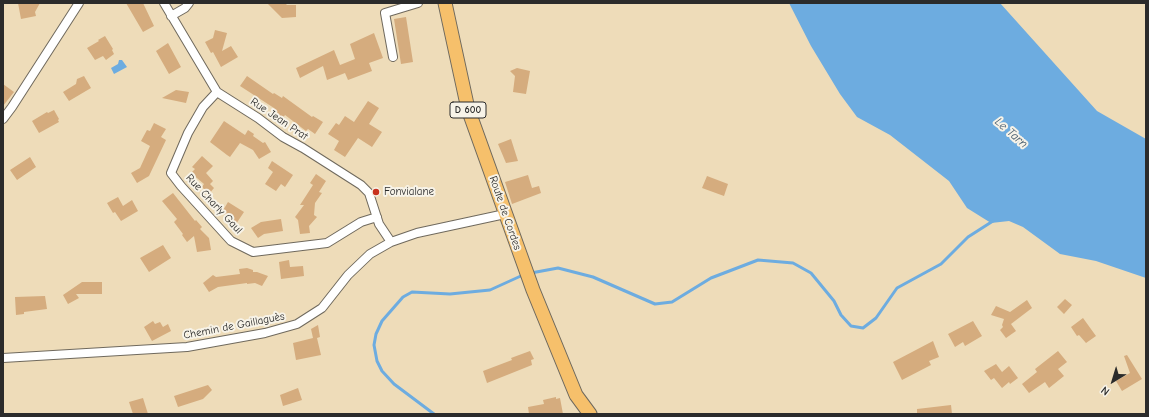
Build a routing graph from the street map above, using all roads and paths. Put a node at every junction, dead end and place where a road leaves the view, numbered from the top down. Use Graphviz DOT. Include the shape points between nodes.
graph roads {
  1 [pos="79,3"];
  2 [pos="164,3"];
  3 [pos="189,3"];
  4 [pos="418,3"];
  5 [pos="445,3"];
  6 [pos="171,16"];
  7 [pos="393,57"];
  8 [pos="217,92"];
  9 [pos="3,119"];
  10 [pos="505,214"];
  11 [pos="377,217"];
  12 [pos="391,242"];
  13 [pos="3,358"];
  14 [pos="590,414"];
  1 -- 9 [label="street"];
  2 -- 6 [label="street, Rue Jean Prat"];
  3 -- 6 [label="street"];
  4 -- 7 [label="street" via="385,13"];
  5 -- 10 [label="main road, Route de Cordes / D 600" via="468,109"];
  6 -- 8 [label="street, Rue Jean Prat"];
  8 -- 11 [label="street, Rue Jean Prat" via="361,185 369,193"];
  8 -- 11 [label="street, Rue Charly Gaul" via="203,107 188,133 171,173 231,242 253,252 327,243 361,222"];
  10 -- 12 [label="street, Chemin de Gaillaguès" via="417,233"];
  10 -- 14 [label="main road, Route de Cordes / D 600" via="576,395"];
  11 -- 12 [label="street, Rue Jean Prat"];
  12 -- 13 [label="street, Chemin de Gaillaguès" via="370,254 348,275 322,308 297,324 265,333 187,347"];
}
